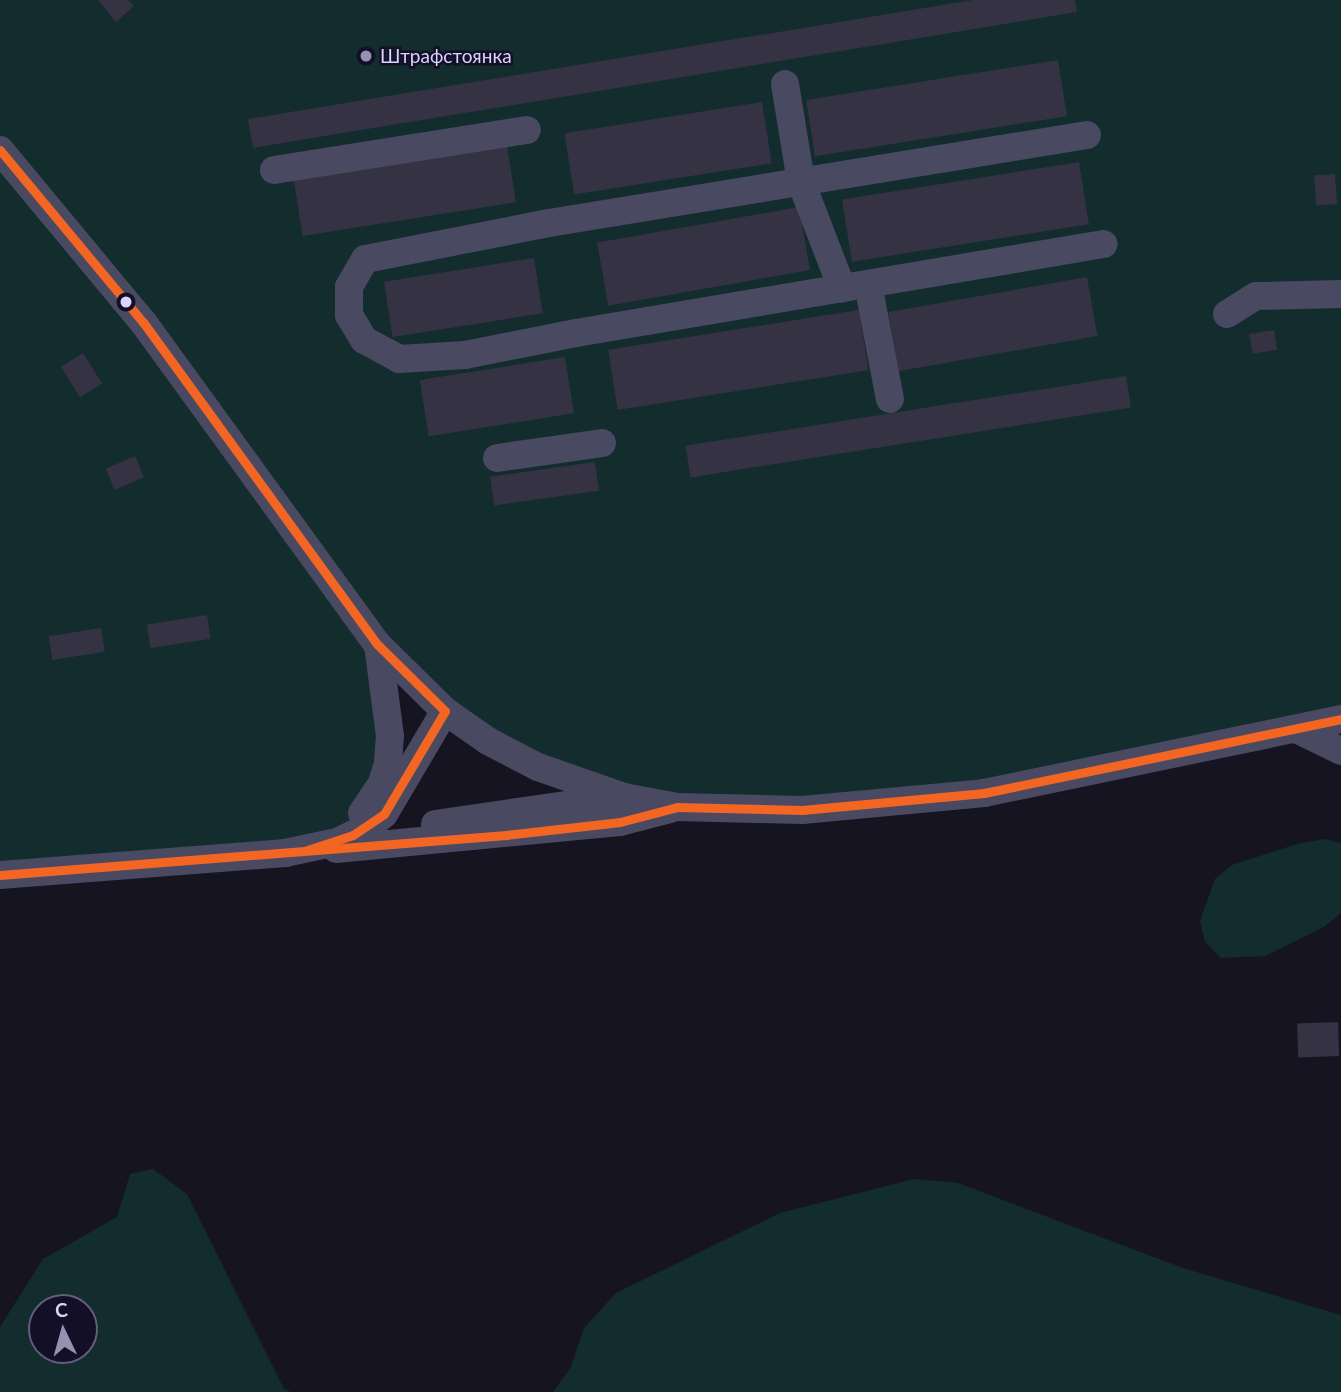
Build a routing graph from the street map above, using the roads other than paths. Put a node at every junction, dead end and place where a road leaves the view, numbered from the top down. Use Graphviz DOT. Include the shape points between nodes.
graph roads {
  1 [pos="785,85"];
  2 [pos="527,130"];
  3 [pos="1087,135"];
  4 [pos="0,150"];
  5 [pos="274,170"];
  6 [pos="801,182"];
  7 [pos="1104,244"];
  8 [pos="855,286"];
  9 [pos="1341,294"];
  10 [pos="1227,314"];
  11 [pos="890,399"];
  12 [pos="602,443"];
  13 [pos="498,458"];
  14 [pos="378,645"];
  15 [pos="444,711"];
  16 [pos="1341,719"];
  17 [pos="1298,730"];
  18 [pos="1341,751"];
  19 [pos="624,797"];
  20 [pos="677,807"];
  21 [pos="308,850"];
  22 [pos="0,875"];
  1 -- 6 [label="street"];
  2 -- 5 [label="street"];
  3 -- 6 [label="street"];
  4 -- 14 [label="street" via="143,322"];
  6 -- 8 [label="street"];
  6 -- 8 [label="street" via="365,259 349,288 349,315 364,340 399,359 465,355"];
  7 -- 8 [label="street"];
  8 -- 11 [label="street"];
  9 -- 10 [label="street" via="1256,296"];
  12 -- 13 [label="street"];
  14 -- 15 [label="street"];
  14 -- 21 [label="street" via="390,736 382,783 362,813"];
  15 -- 19 [label="street" via="488,741 538,766"];
  15 -- 21 [label="street" via="384,814 353,835"];
  16 -- 17 [label="street"];
  17 -- 18 [label="street"];
  17 -- 20 [label="street" via="984,793 802,810"];
  19 -- 20 [label="street"];
  19 -- 21 [label="street" via="432,825"];
  20 -- 21 [label="street" via="620,822"];
  21 -- 22 [label="street"];
}
